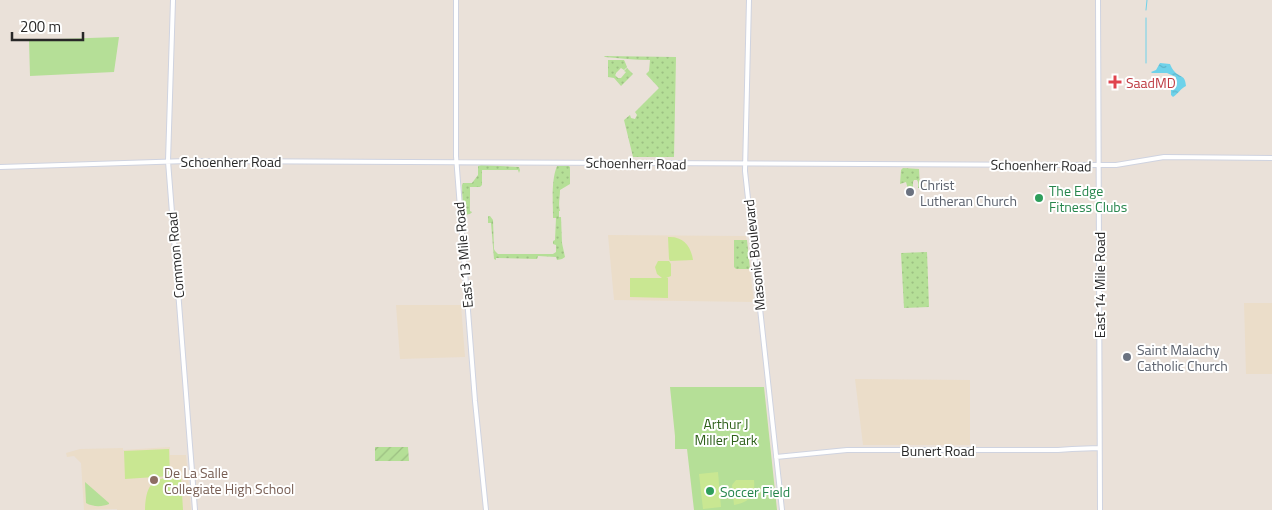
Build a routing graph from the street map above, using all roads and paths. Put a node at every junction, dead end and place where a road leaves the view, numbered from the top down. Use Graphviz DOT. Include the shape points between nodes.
graph roads {
  1 [pos="173,0"];
  2 [pos="456,0"];
  3 [pos="748,0"];
  4 [pos="1098,0"];
  5 [pos="1272,158"];
  6 [pos="168,161"];
  7 [pos="456,161"];
  8 [pos="744,164"];
  9 [pos="1098,165"];
  10 [pos="0,167"];
  11 [pos="1100,448"];
  12 [pos="776,458"];
  13 [pos="194,510"];
  14 [pos="486,510"];
  15 [pos="782,510"];
  16 [pos="1100,510"];
  1 -- 6 [label="main road, Common Road"];
  2 -- 7 [label="main road, East 13 Mile Road"];
  3 -- 8 [label="main road, Masonic Boulevard"];
  4 -- 9 [label="main road, East 14 Mile Road"];
  5 -- 9 [label="main road, Schoenherr Road" via="1164,157"];
  6 -- 7 [label="main road, Schoenherr Road"];
  6 -- 10 [label="main road, Schoenherr Road"];
  6 -- 13 [label="main road, Common Road"];
  7 -- 8 [label="main road, Schoenherr Road"];
  7 -- 14 [label="main road, East 13 Mile Road"];
  8 -- 9 [label="main road, Schoenherr Road"];
  8 -- 12 [label="main road, Masonic Boulevard"];
  9 -- 11 [label="main road, East 14 Mile Road"];
  11 -- 12 [label="main road, Bunert Road" via="847,450"];
  11 -- 16 [label="main road, East 14 Mile Road"];
  12 -- 15 [label="main road, Masonic Boulevard"];
}
